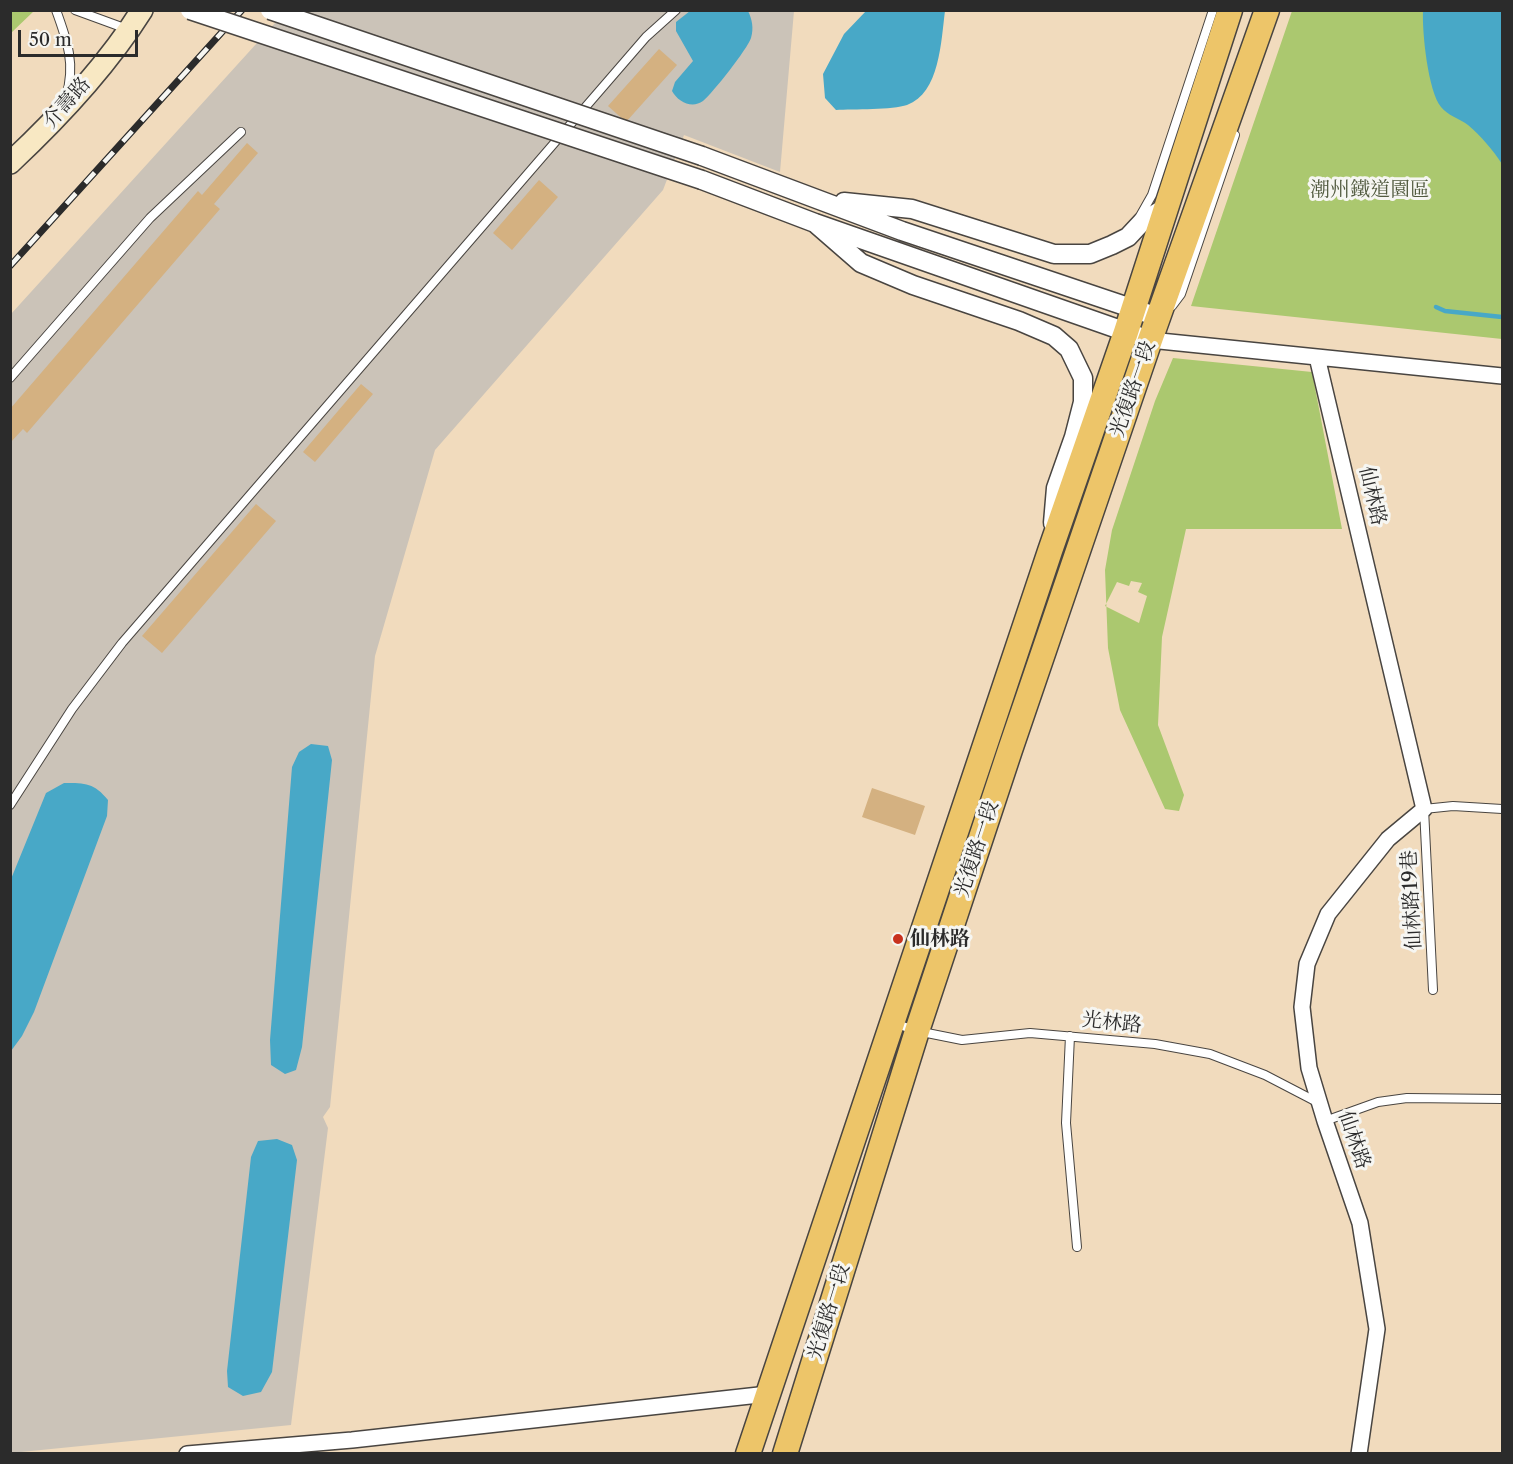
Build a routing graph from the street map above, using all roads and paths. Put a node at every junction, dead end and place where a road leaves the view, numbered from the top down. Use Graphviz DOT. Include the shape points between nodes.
graph roads {
  1 [pos="56,10"];
  2 [pos="75,10"];
  3 [pos="142,10"];
  4 [pos="190,10"];
  5 [pos="270,10"];
  6 [pos="676,10"];
  7 [pos="1223,14"];
  8 [pos="1263,21"];
  9 [pos="129,30"];
  10 [pos="59,115"];
  11 [pos="1239,124"];
  12 [pos="241,132"];
  13 [pos="10,163"];
  14 [pos="817,199"];
  15 [pos="1168,206"];
  16 [pos="815,224"];
  17 [pos="1128,237"];
  18 [pos="1134,309"];
  19 [pos="1158,317"];
  20 [pos="1126,332"];
  21 [pos="1150,340"];
  22 [pos="1317,357"];
  23 [pos="1503,376"];
  24 [pos="10,378"];
  25 [pos="1050,551"];
  26 [pos="10,805"];
  27 [pos="1424,809"];
  28 [pos="1503,809"];
  29 [pos="1433,990"];
  30 [pos="892,1023"];
  31 [pos="917,1031"];
  32 [pos="1070,1036"];
  33 [pos="1503,1099"];
  34 [pos="1319,1103"];
  35 [pos="1325,1121"];
  36 [pos="1077,1247"];
  37 [pos="768,1394"];
  38 [pos="187,1454"];
  39 [pos="748,1454"];
  40 [pos="785,1454"];
  41 [pos="1359,1454"];
  1 -- 10 [label="lane" via="71,60 71,81"];
  2 -- 9 [label="lane"];
  3 -- 9 [label="main road, 介壽路"];
  4 -- 16 [label="street, bridge" via="702,180"];
  5 -- 14 [label="street, bridge" via="702,156"];
  6 -- 26 [label="lane" via="646,37 122,644 72,709"];
  7 -- 15 [label="main road, 光復路一段"];
  7 -- 17 [label="lane" via="1152,195"];
  8 -- 19 [label="main road, 光復路一段"];
  9 -- 10 [label="main road, 介壽路"];
  10 -- 13 [label="main road, 介壽路"];
  11 -- 21 [label="lane" via="1181,294"];
  12 -- 24 [label="lane" via="150,218"];
  14 -- 17 [label="street" via="912,209 1054,254 1090,254"];
  14 -- 18 [label="street"];
  15 -- 17 [label="street"];
  15 -- 18 [label="main road, 光復路一段"];
  16 -- 20 [label="street"];
  16 -- 25 [label="street" via="861,263 1019,321 1054,336 1069,349 1083,378 1083,402 1056,488"];
  18 -- 19 [label="street"];
  18 -- 20 [label="main road, 光復路一段"];
  19 -- 21 [label="main road, 光復路一段"];
  20 -- 21 [label="street"];
  20 -- 25 [label="main road, 光復路一段"];
  21 -- 22 [label="street"];
  21 -- 31 [label="main road, 光復路一段"];
  22 -- 23 [label="street"];
  22 -- 27 [label="street, 仙林路"];
  25 -- 30 [label="main road, 光復路一段"];
  27 -- 28 [label="lane"];
  27 -- 29 [label="lane, 仙林路19巷"];
  27 -- 34 [label="street, 仙林路" via="1388,838 1328,914 1307,964 1302,1007 1309,1068"];
  30 -- 31 [label="lane, 光林路"];
  30 -- 37 [label="main road, 光復路一段"];
  31 -- 32 [label="lane, 光林路" via="962,1040 1030,1033"];
  31 -- 40 [label="main road, 光復路一段"];
  32 -- 34 [label="lane, 光林路" via="1210,1054 1265,1075"];
  32 -- 36 [label="lane" via="1066,1123"];
  33 -- 35 [label="lane" via="1407,1098 1378,1102"];
  34 -- 35 [label="street, 仙林路"];
  35 -- 41 [label="street, 仙林路" via="1360,1223 1377,1329"];
  37 -- 38 [label="street"];
  37 -- 39 [label="main road, 光復路一段"];
}
